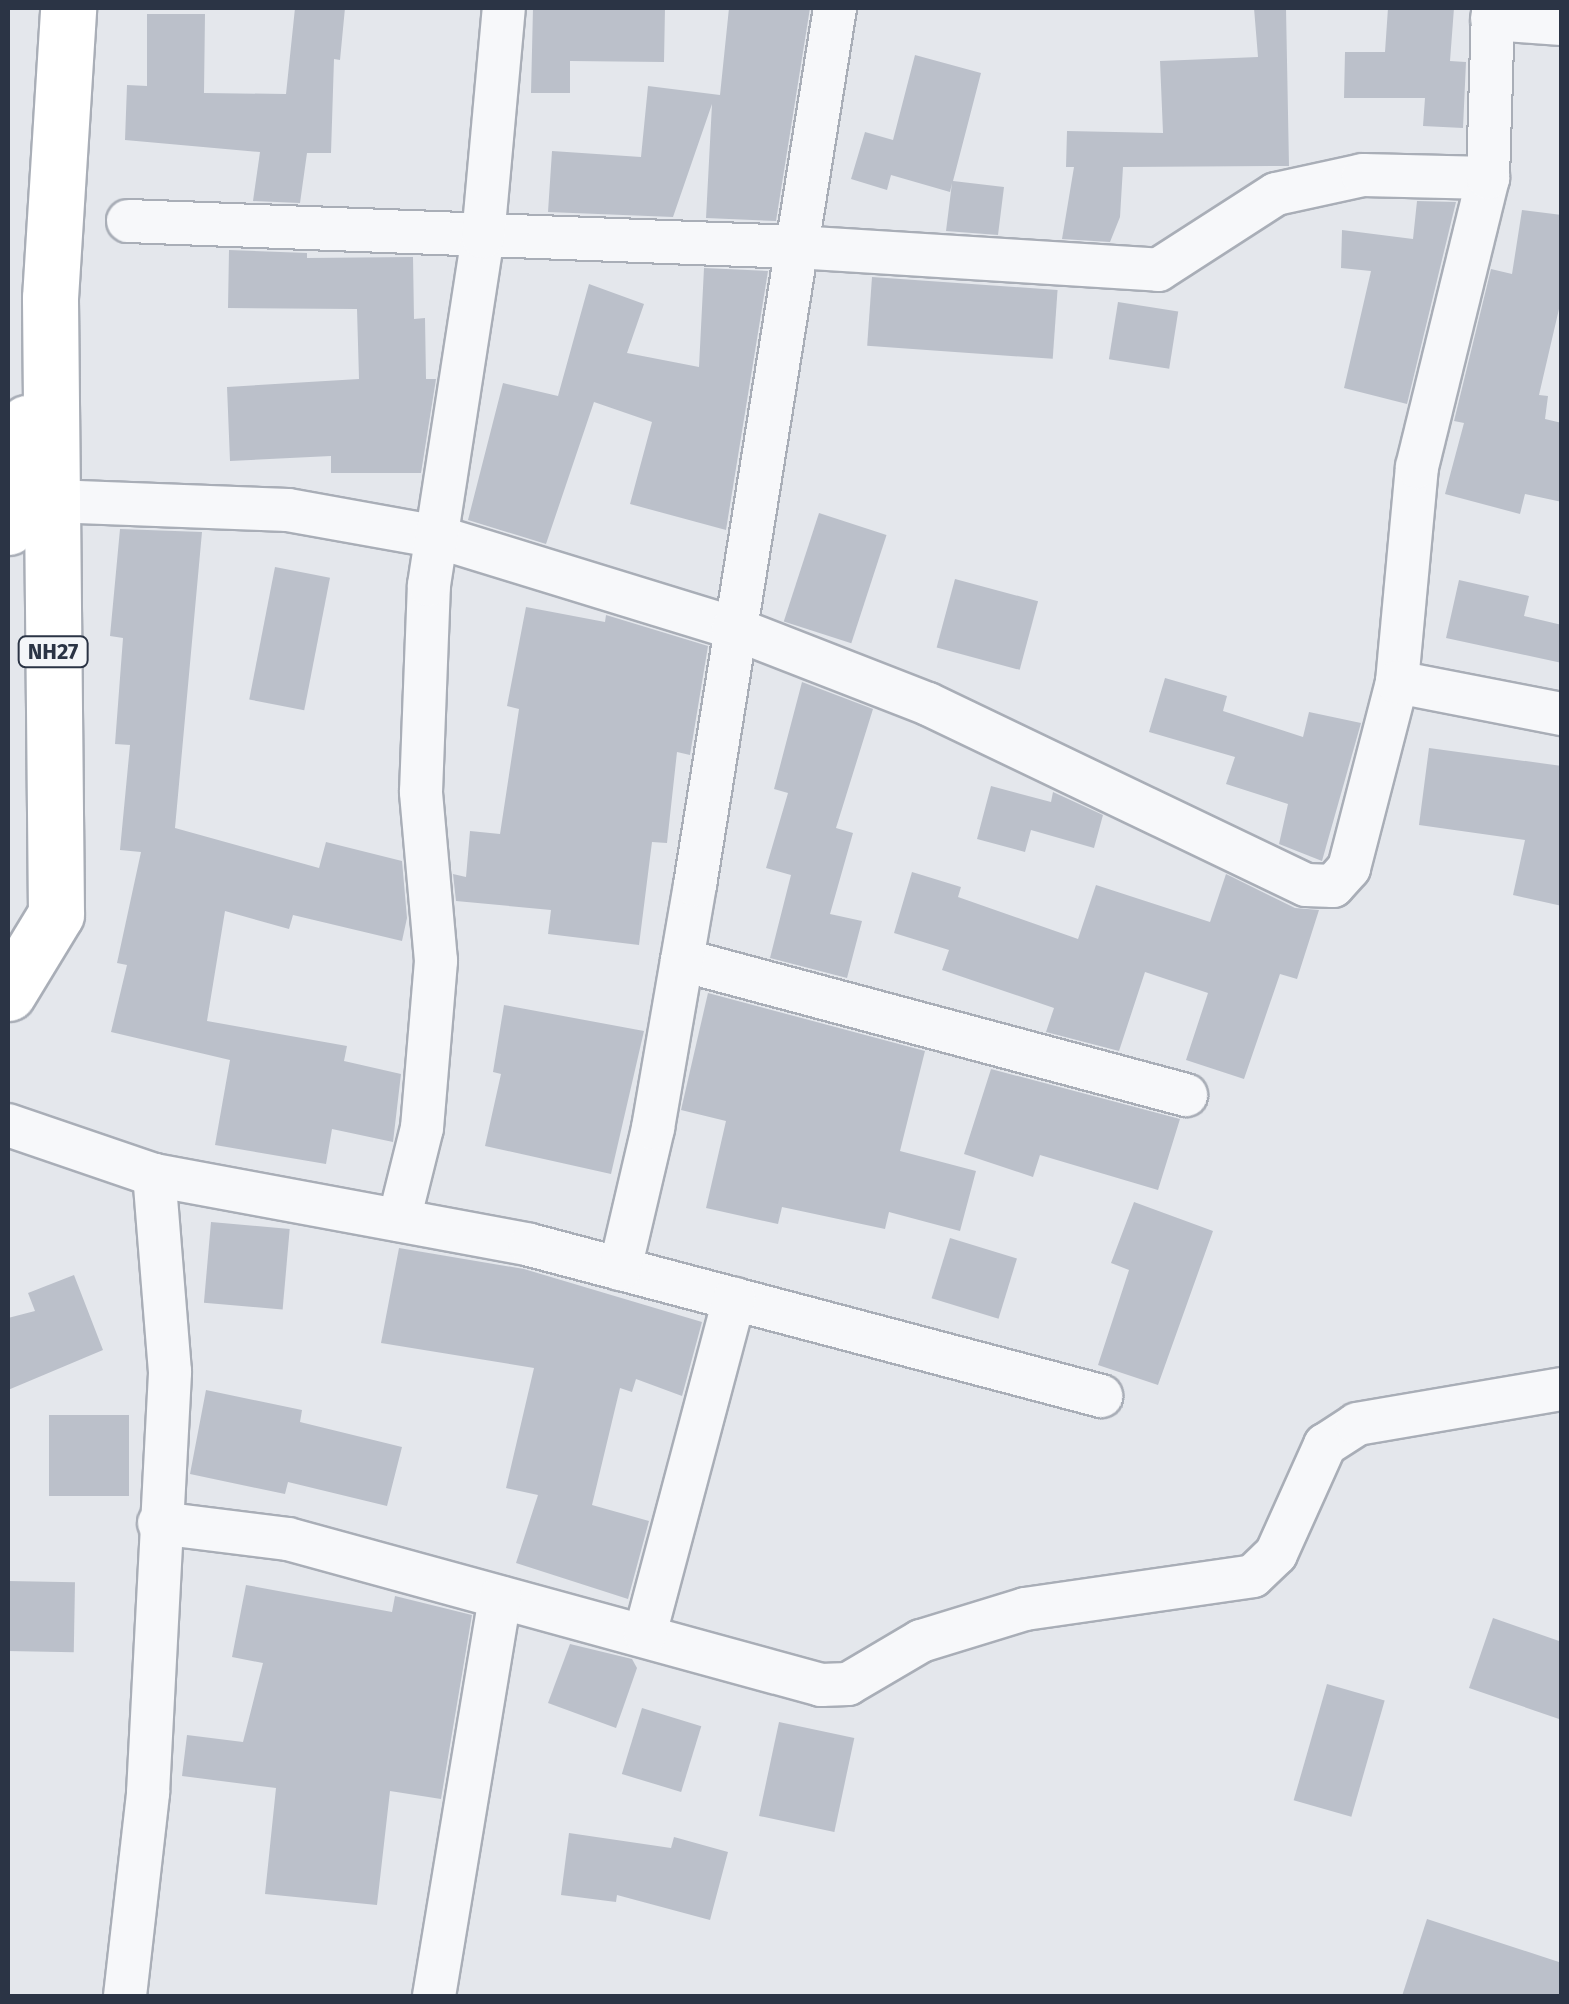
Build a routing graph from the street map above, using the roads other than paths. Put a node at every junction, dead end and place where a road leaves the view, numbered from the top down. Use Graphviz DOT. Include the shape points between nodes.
graph roads {
  1 [pos="68,8"];
  2 [pos="504,8"];
  3 [pos="834,8"];
  4 [pos="1492,13"];
  5 [pos="1562,24"];
  6 [pos="1488,178"];
  7 [pos="128,221"];
  8 [pos="483,238"];
  9 [pos="797,248"];
  10 [pos="30,514"];
  11 [pos="438,537"];
  12 [pos="733,628"];
  13 [pos="1397,682"];
  14 [pos="1562,714"];
  15 [pos="682,960"];
  16 [pos="8,993"];
  17 [pos="1186,1094"];
  18 [pos="8,1125"];
  19 [pos="154,1175"];
  20 [pos="399,1220"];
  21 [pos="620,1269"];
  22 [pos="734,1300"];
  23 [pos="1562,1389"];
  24 [pos="1100,1396"];
  25 [pos="159,1523"];
  26 [pos="500,1597"];
  27 [pos="645,1634"];
  28 [pos="124,1996"];
  29 [pos="434,1996"];
  1 -- 10 [label="highway, NH27"];
  2 -- 8 [label="street"];
  3 -- 9 [label="street"];
  4 -- 5 [label="street"];
  4 -- 6 [label="street"];
  6 -- 9 [label="street" via="1364,175 1276,194 1158,270"];
  6 -- 13 [label="street" via="1417,467"];
  7 -- 8 [label="street"];
  8 -- 9 [label="street"];
  8 -- 11 [label="street"];
  9 -- 12 [label="street"];
  10 -- 11 [label="street" via="288,510"];
  10 -- 16 [label="highway, NH27" via="56,914"];
  11 -- 12 [label="street"];
  11 -- 20 [label="street" via="420,690 433,1012 422,1128"];
  12 -- 13 [label="street" via="928,704 1306,885 1333,886 1349,868"];
  12 -- 15 [label="street"];
  13 -- 14 [label="street"];
  15 -- 17 [label="street"];
  15 -- 21 [label="street"];
  18 -- 19 [label="street"];
  19 -- 20 [label="street"];
  19 -- 25 [label="street" via="170,1372"];
  20 -- 21 [label="street"];
  21 -- 22 [label="street"];
  22 -- 24 [label="street"];
  22 -- 27 [label="street"];
  23 -- 27 [label="street" via="1357,1424 1326,1445 1276,1554 1253,1576 1025,1609 921,1642 848,1684 821,1684"];
  25 -- 26 [label="street" via="288,1539"];
  25 -- 28 [label="street" via="148,1793"];
  26 -- 27 [label="street"];
  26 -- 29 [label="street"];
}
